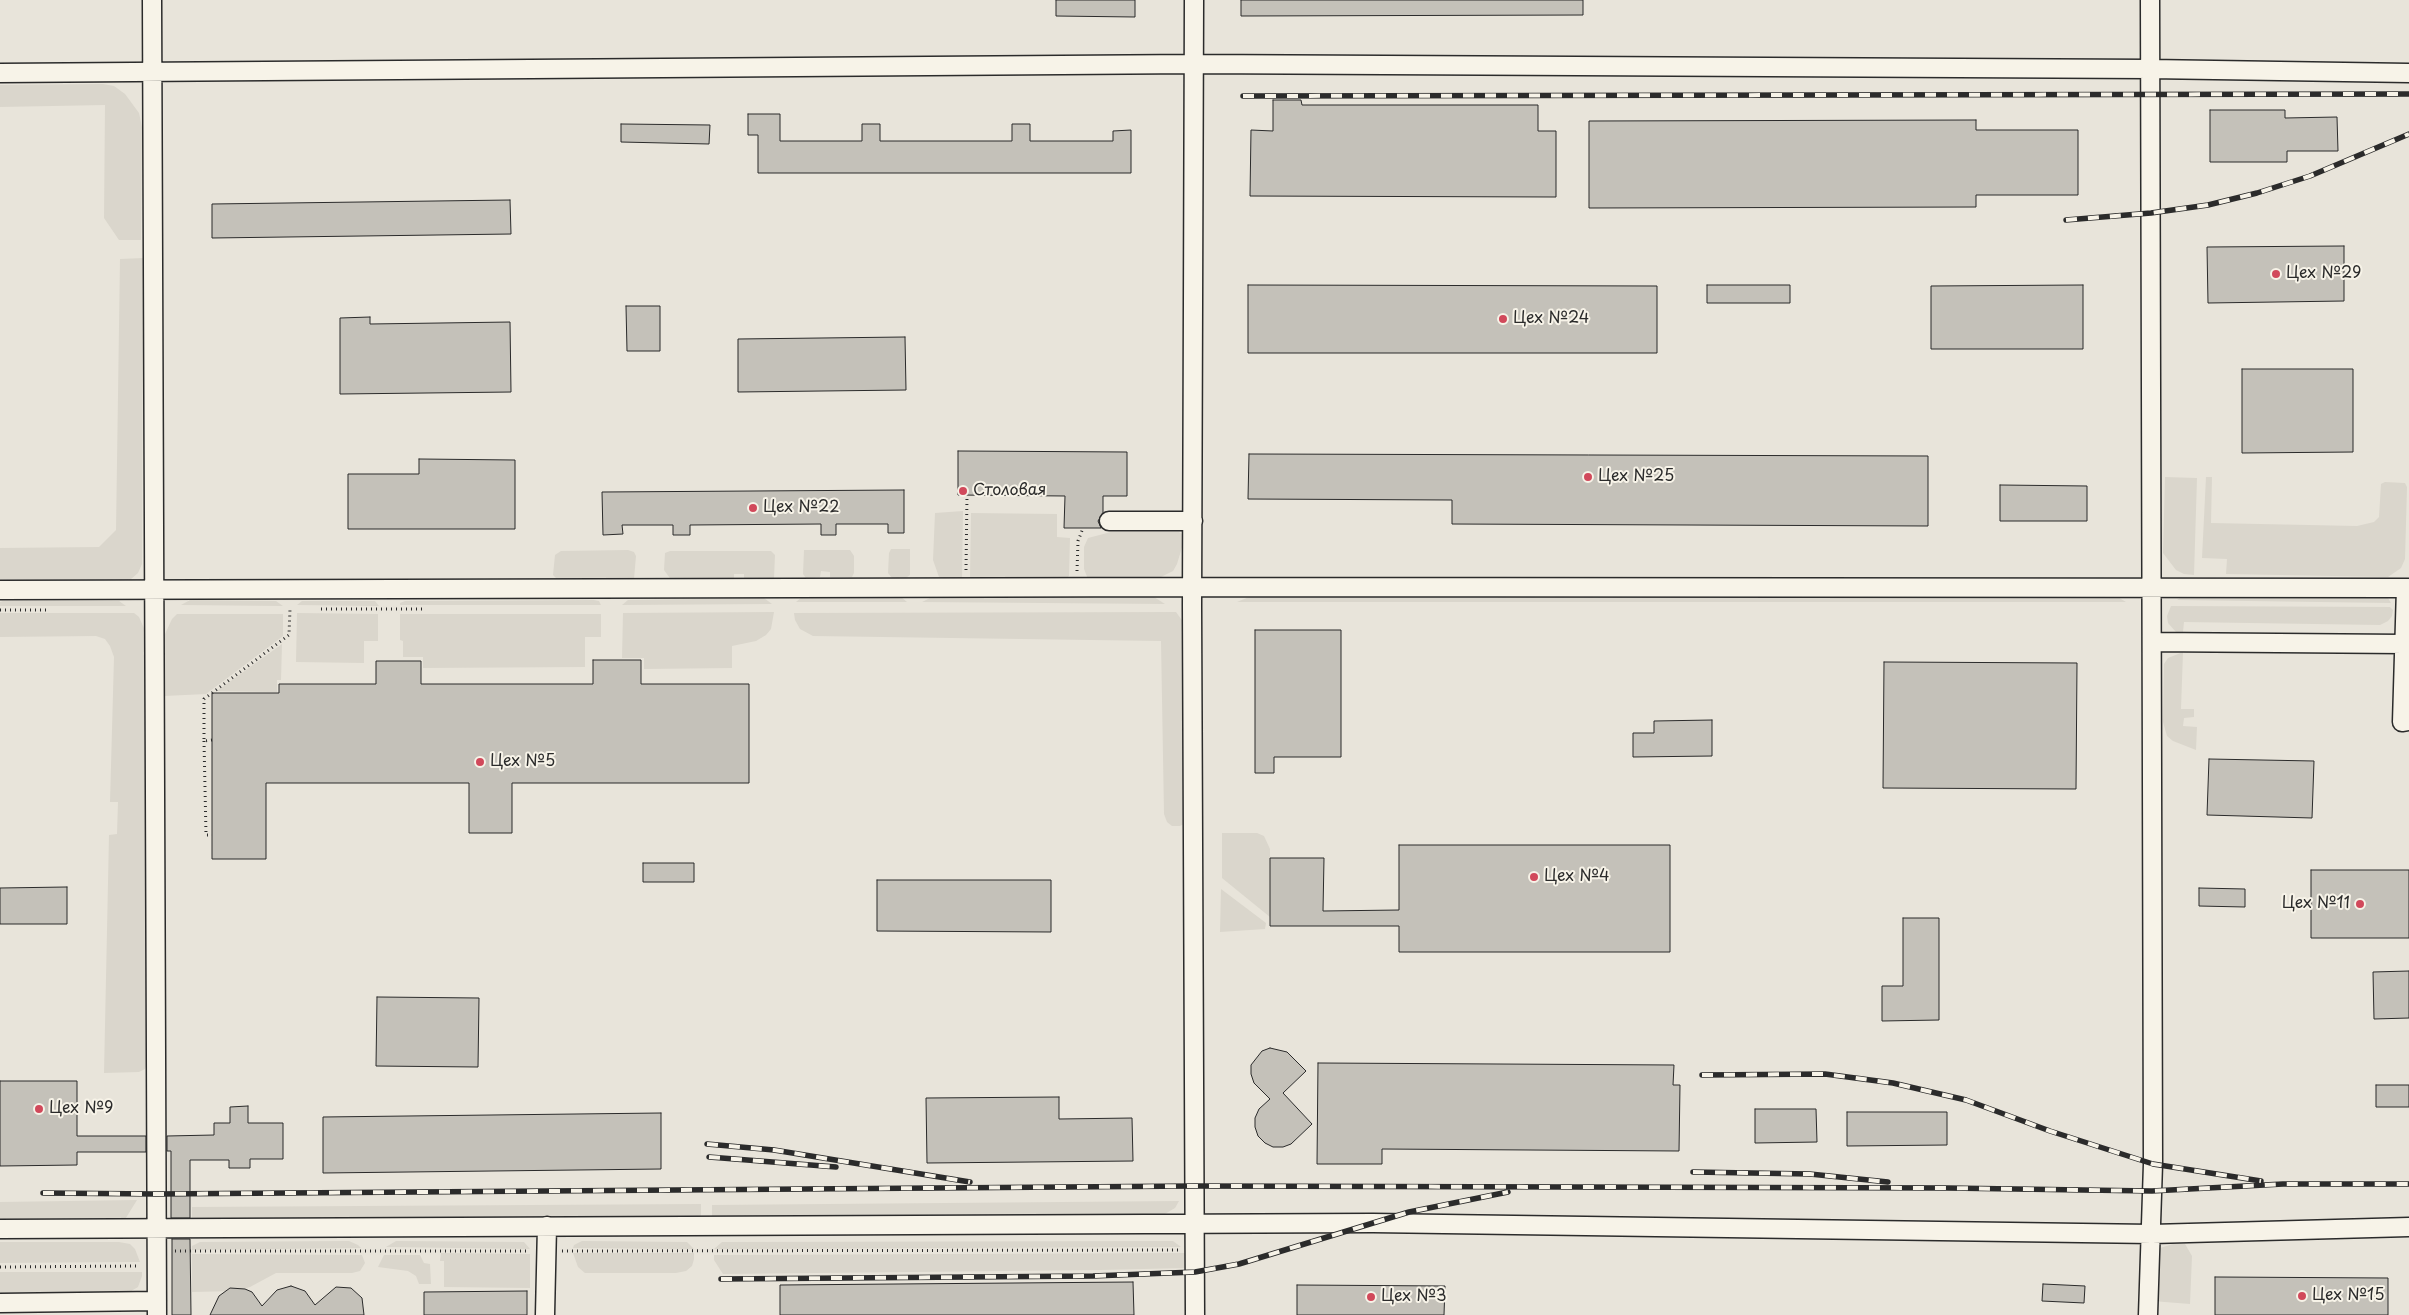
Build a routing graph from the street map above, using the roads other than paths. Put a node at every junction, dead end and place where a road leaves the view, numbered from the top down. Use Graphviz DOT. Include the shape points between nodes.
graph roads {
  1 [pos="152,0"];
  2 [pos="1194,0"];
  3 [pos="2150,0"];
  4 [pos="1194,64"];
  5 [pos="2150,69"];
  6 [pos="152,72"];
  7 [pos="0,73"];
  8 [pos="2409,73"];
  9 [pos="1109,520"];
  10 [pos="1193,521"];
  11 [pos="1193,587"];
  12 [pos="2152,587"];
  13 [pos="2408,588"];
  14 [pos="0,590"];
  15 [pos="154,591"];
  16 [pos="2152,642"];
  17 [pos="2404,644"];
  18 [pos="2409,722"];
  19 [pos="1195,1223"];
  20 [pos="547,1226"];
  21 [pos="2409,1227"];
  22 [pos="156,1228"];
  23 [pos="0,1229"];
  24 [pos="2152,1234"];
  25 [pos="0,1303"];
  26 [pos="157,1308"];
  27 [pos="545,1315"];
  28 [pos="1195,1315"];
  29 [pos="2148,1315"];
  1 -- 6 [label="lane"];
  2 -- 4 [label="lane"];
  3 -- 5 [label="lane"];
  4 -- 5 [label="lane"];
  4 -- 6 [label="lane"];
  4 -- 10 [label="lane"];
  5 -- 8 [label="lane"];
  5 -- 12 [label="lane"];
  6 -- 7 [label="lane"];
  6 -- 15 [label="lane"];
  9 -- 10 [label="lane"];
  10 -- 11 [label="lane"];
  11 -- 12 [label="lane"];
  11 -- 15 [label="lane"];
  11 -- 19 [label="lane"];
  12 -- 13 [label="lane"];
  12 -- 16 [label="lane"];
  13 -- 17 [label="lane"];
  14 -- 15 [label="lane"];
  15 -- 22 [label="lane"];
  16 -- 17 [label="lane"];
  16 -- 24 [label="lane"];
  17 -- 18 [label="lane" via="2402,722"];
  19 -- 20 [label="lane"];
  19 -- 24 [label="lane"];
  19 -- 28 [label="lane"];
  20 -- 22 [label="lane"];
  20 -- 27 [label="lane"];
  21 -- 24 [label="lane"];
  22 -- 23 [label="lane"];
  22 -- 26 [label="lane"];
  24 -- 29 [label="lane"];
  25 -- 26 [label="lane"];
}
